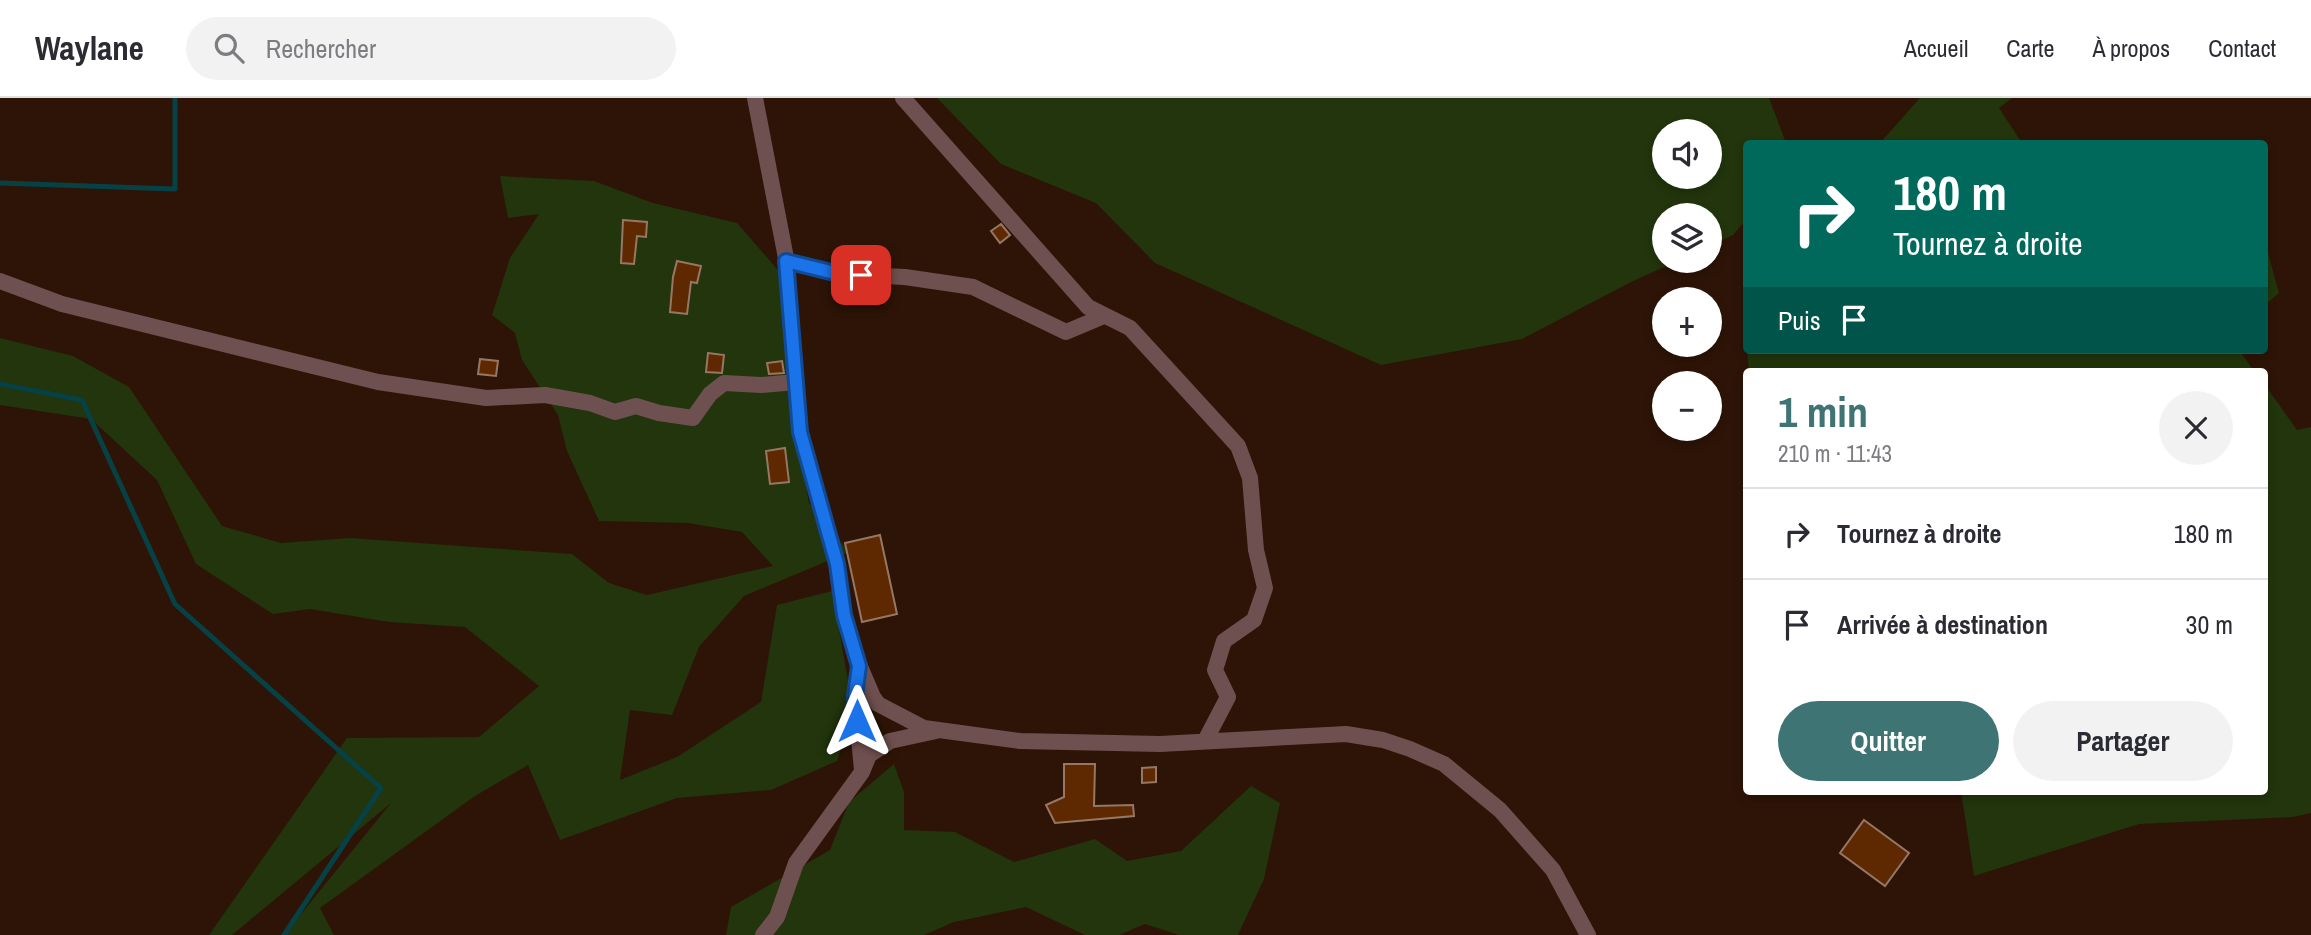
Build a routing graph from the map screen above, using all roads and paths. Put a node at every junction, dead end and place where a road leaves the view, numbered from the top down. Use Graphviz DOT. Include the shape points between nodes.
graph roads {
  1 [pos="755,98"];
  2 [pos="903,98"];
  3 [pos="786,261"];
  4 [pos="0,281"];
  5 [pos="1104,316"];
  6 [pos="796,382"];
  7 [pos="859,666"];
  8 [pos="938,730"];
  9 [pos="1205,741"];
  10 [pos="862,772"];
  11 [pos="763,935"];
  12 [pos="1588,935"];
  1 -- 3 [label="street"];
  2 -- 5 [label="street" via="1088,307"];
  3 -- 5 [label="street" via="839,274 974,287 1066,332"];
  3 -- 6 [label="street"];
  4 -- 6 [label="street" via="62,304 378,382 474,397 545,395 615,412 636,406 693,418 724,383"];
  5 -- 9 [label="street" via="1130,328 1238,446 1250,478 1256,550 1265,588 1254,620 1224,641 1215,670 1228,697"];
  6 -- 7 [label="street" via="800,432 837,564 844,615"];
  7 -- 8 [label="street" via="878,704 924,728"];
  7 -- 10 [label="street" via="855,696"];
  8 -- 9 [label="street" via="1020,741"];
  8 -- 10 [label="street" via="890,741 869,755"];
  9 -- 12 [label="street" via="1346,734 1383,740 1444,764 1500,810 1553,870"];
  10 -- 11 [label="street" via="796,863 777,917"];
}
